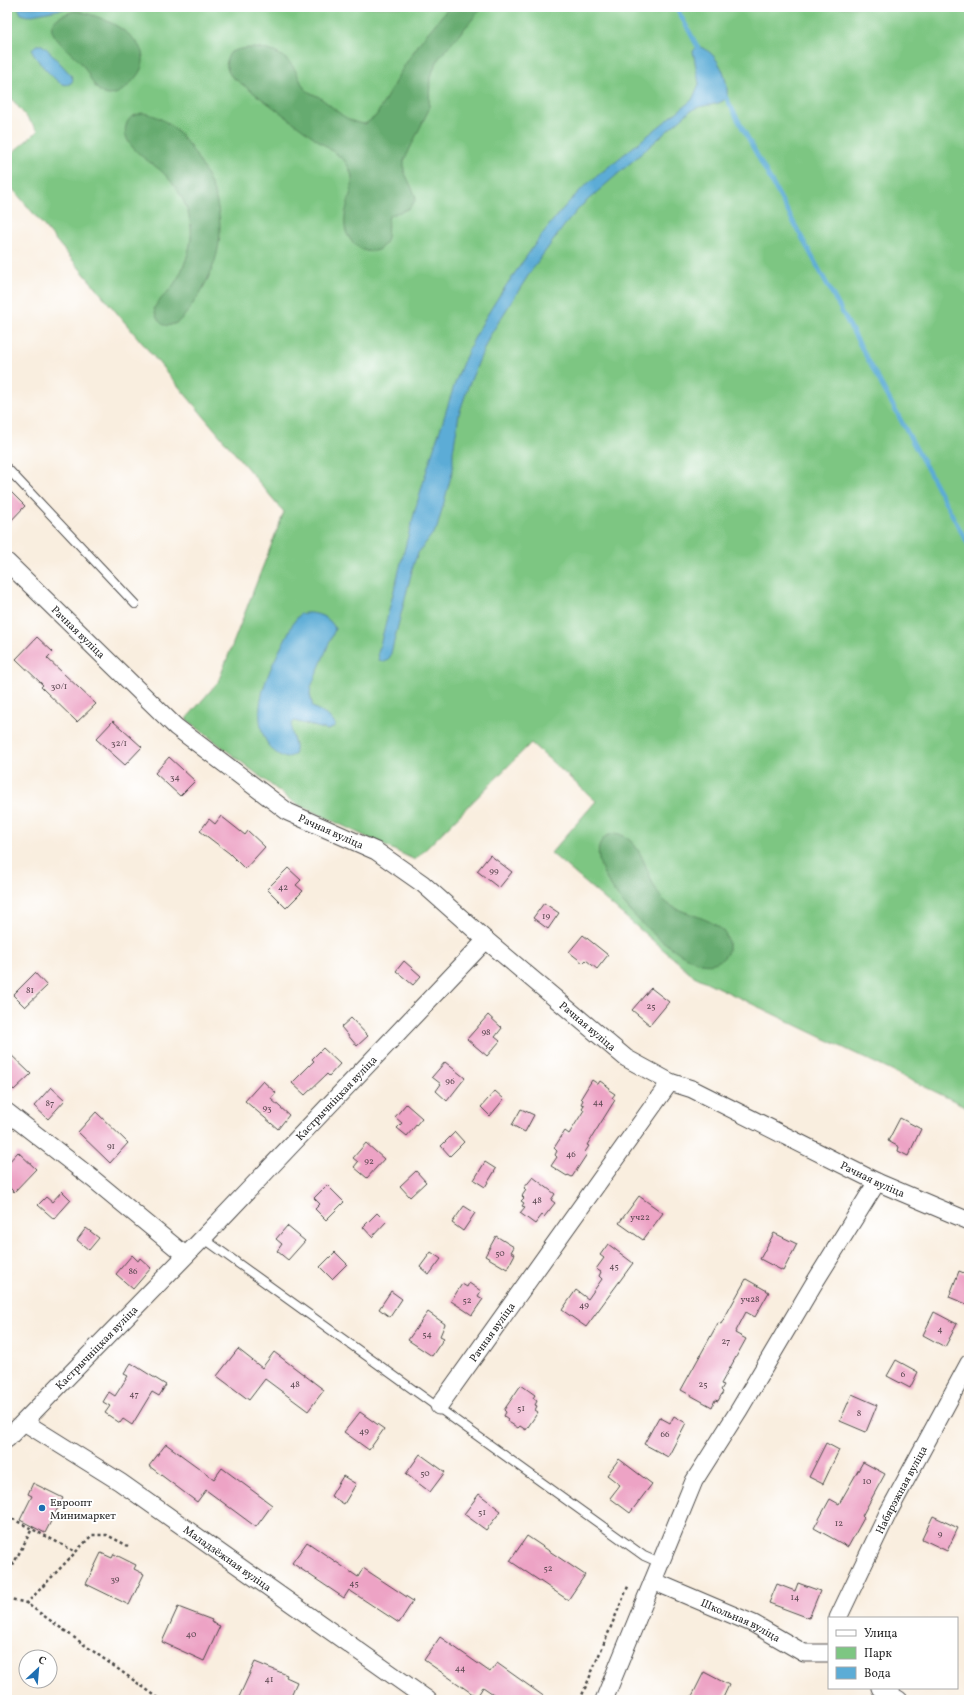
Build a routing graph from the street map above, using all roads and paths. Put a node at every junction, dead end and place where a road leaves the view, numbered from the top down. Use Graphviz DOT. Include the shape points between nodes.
graph roads {
  1 [pos="7,468"];
  2 [pos="7,562"];
  3 [pos="135,604"];
  4 [pos="486,940"];
  5 [pos="670,1082"];
  6 [pos="7,1112"];
  7 [pos="877,1182"];
  8 [pos="969,1221"];
  9 [pos="203,1238"];
  10 [pos="185,1255"];
  11 [pos="969,1364"];
  12 [pos="439,1406"];
  13 [pos="24,1422"];
  14 [pos="7,1439"];
  15 [pos="7,1516"];
  16 [pos="33,1528"];
  17 [pos="128,1546"];
  18 [pos="76,1552"];
  19 [pos="660,1563"];
  20 [pos="7,1576"];
  21 [pos="653,1582"];
  22 [pos="629,1584"];
  23 [pos="7,1598"];
  24 [pos="26,1604"];
  25 [pos="838,1617"];
  26 [pos="828,1650"];
  27 [pos="882,1689"];
  28 [pos="160,1700"];
  29 [pos="428,1700"];
  30 [pos="580,1700"];
  31 [pos="604,1700"];
  32 [pos="899,1700"];
  1 -- 3 [label="lane"];
  2 -- 4 [label="street, Рачная вуліца" via="176,727 288,812 376,851 423,884"];
  4 -- 5 [label="street, Рачная вуліца" via="626,1058"];
  4 -- 9 [label="street, Кастрычніцкая вуліца"];
  5 -- 7 [label="street, Рачная вуліца" via="692,1089"];
  5 -- 12 [label="street, Рачная вуліца"];
  6 -- 10 [label="street"];
  7 -- 8 [label="street, Рачная вуліца"];
  7 -- 19 [label="street" via="694,1481"];
  9 -- 10 [label="street, Кастрычніцкая вуліца"];
  9 -- 12 [label="lane"];
  10 -- 13 [label="street, Кастрычніцкая вуліца"];
  11 -- 25 [label="street, Набярэжная вуліца" via="888,1513"];
  12 -- 19 [label="lane" via="644,1556"];
  13 -- 14 [label="street, Кастрычніцкая вуліца"];
  13 -- 29 [label="street, Маладзёжная вуліца" via="120,1482"];
  15 -- 16 [label="path"];
  16 -- 18 [label="path"];
  16 -- 20 [label="path"];
  17 -- 18 [label="path" via="107,1535 92,1535"];
  18 -- 24 [label="path"];
  19 -- 21 [label="street"];
  21 -- 26 [label="street, Школьная вуліца" via="754,1624 804,1653"];
  21 -- 31 [label="street"];
  22 -- 30 [label="path"];
  23 -- 24 [label="path"];
  24 -- 28 [label="path"];
  27 -- 32 [label="street"];
}
